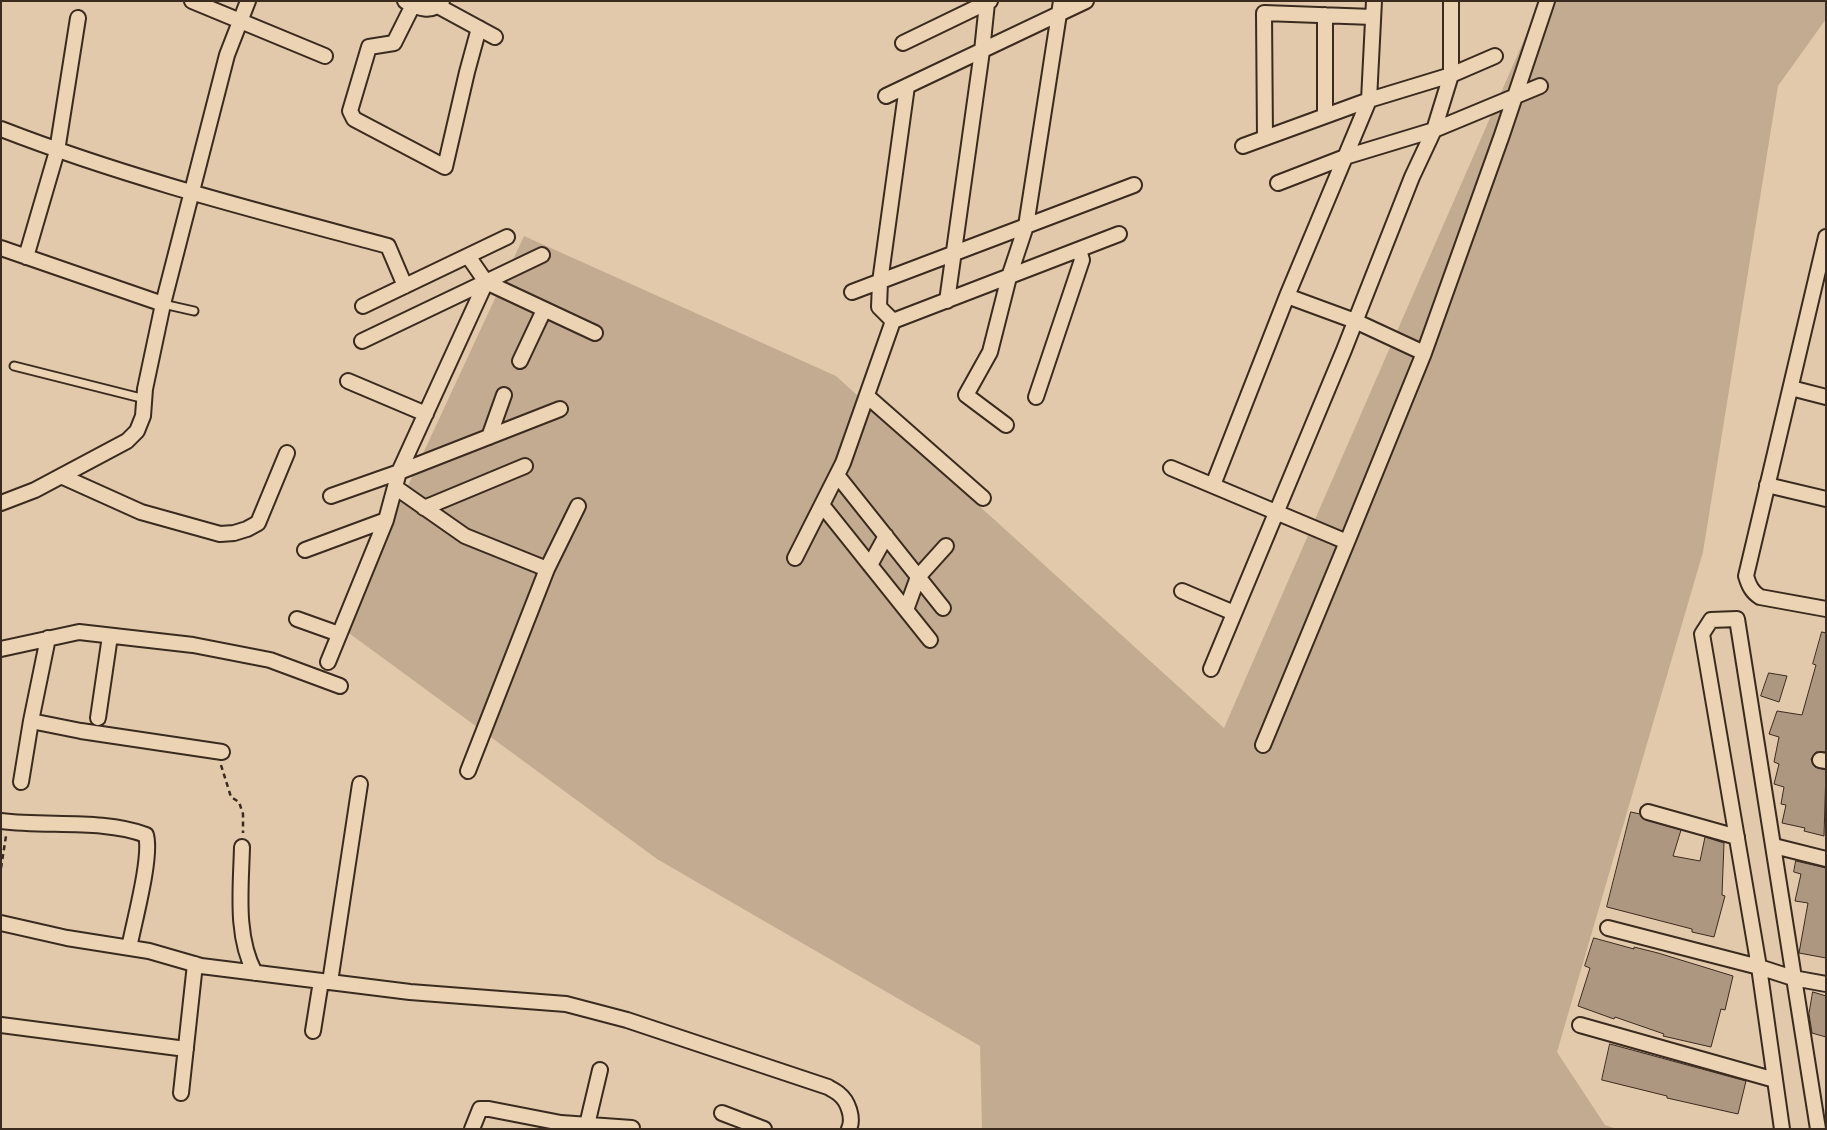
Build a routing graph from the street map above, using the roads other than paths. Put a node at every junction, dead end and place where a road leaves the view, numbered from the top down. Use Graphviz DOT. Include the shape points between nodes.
graph roads {
  1 [pos="192,1"];
  2 [pos="248,1"];
  3 [pos="1086,1"];
  4 [pos="1374,1"];
  5 [pos="1451,1"];
  6 [pos="1547,1"];
  7 [pos="988,2"];
  8 [pos="409,3"];
  9 [pos="440,4"];
  10 [pos="1060,8"];
  11 [pos="1325,15"];
  12 [pos="1373,17"];
  13 [pos="78,18"];
  14 [pos="241,21"];
  15 [pos="478,28"];
  16 [pos="494,37"];
  17 [pos="903,43"];
  18 [pos="982,50"];
  19 [pos="325,56"];
  20 [pos="1495,56"];
  21 [pos="1451,75"];
  22 [pos="907,86"];
  23 [pos="1540,86"];
  24 [pos="886,96"];
  25 [pos="1515,97"];
  26 [pos="1369,100"];
  27 [pos="1325,116"];
  28 [pos="1,129"];
  29 [pos="1434,130"];
  30 [pos="1265,138"];
  31 [pos="1243,146"];
  32 [pos="57,151"];
  33 [pos="1345,157"];
  34 [pos="1278,183"];
  35 [pos="1134,185"];
  36 [pos="193,194"];
  37 [pos="1026,226"];
  38 [pos="1120,234"];
  39 [pos="507,237"];
  40 [pos="1826,238"];
  41 [pos="1,248"];
  42 [pos="1080,250"];
  43 [pos="953,254"];
  44 [pos="468,256"];
  45 [pos="542,256"];
  46 [pos="26,257"];
  47 [pos="1009,277"];
  48 [pos="486,282"];
  49 [pos="880,282"];
  50 [pos="405,286"];
  51 [pos="852,292"];
  52 [pos="1287,296"];
  53 [pos="947,301"];
  54 [pos="163,304"];
  55 [pos="363,306"];
  56 [pos="544,310"];
  57 [pos="194,311"];
  58 [pos="893,321"];
  59 [pos="1355,321"];
  60 [pos="595,333"];
  61 [pos="362,341"];
  62 [pos="1424,353"];
  63 [pos="520,361"];
  64 [pos="14,366"];
  65 [pos="348,381"];
  66 [pos="1791,388"];
  67 [pos="504,395"];
  68 [pos="867,396"];
  69 [pos="1036,397"];
  70 [pos="1826,397"];
  71 [pos="145,399"];
  72 [pos="560,409"];
  73 [pos="426,414"];
  74 [pos="1006,425"];
  75 [pos="489,437"];
  76 [pos="287,453"];
  77 [pos="525,466"];
  78 [pos="1171,468"];
  79 [pos="399,472"];
  80 [pos="837,475"];
  81 [pos="61,476"];
  82 [pos="1767,484"];
  83 [pos="1213,485"];
  84 [pos="395,487"];
  85 [pos="331,496"];
  86 [pos="983,498"];
  87 [pos="1826,499"];
  88 [pos="1,503"];
  89 [pos="822,505"];
  90 [pos="578,506"];
  91 [pos="424,508"];
  92 [pos="1275,513"];
  93 [pos="386,520"];
  94 [pos="886,536"];
  95 [pos="1347,542"];
  96 [pos="946,546"];
  97 [pos="305,550"];
  98 [pos="795,558"];
  99 [pos="870,565"];
  100 [pos="547,569"];
  101 [pos="918,577"];
  102 [pos="1182,591"];
  103 [pos="943,608"];
  104 [pos="1826,609"];
  105 [pos="906,610"];
  106 [pos="1234,613"];
  107 [pos="296,619"];
  108 [pos="339,634"];
  109 [pos="110,636"];
  110 [pos="48,638"];
  111 [pos="930,640"];
  112 [pos="1,649"];
  113 [pos="328,662"];
  114 [pos="1211,669"];
  115 [pos="340,686"];
  116 [pos="98,718"];
  117 [pos="31,722"];
  118 [pos="1263,745"];
  119 [pos="222,752"];
  120 [pos="468,771"];
  121 [pos="21,782"];
  122 [pos="360,784"];
  123 [pos="1648,812"];
  124 [pos="5,822"];
  125 [pos="1737,837"];
  126 [pos="1774,846"];
  127 [pos="242,847"];
  128 [pos="1826,859"];
  129 [pos="1,923"];
  130 [pos="1608,928"];
  131 [pos="130,948"];
  132 [pos="195,964"];
  133 [pos="1758,967"];
  134 [pos="255,973"];
  135 [pos="1793,978"];
  136 [pos="325,982"];
  137 [pos="1826,984"];
  138 [pos="1,1025"];
  139 [pos="1580,1025"];
  140 [pos="313,1031"];
  141 [pos="186,1049"];
  142 [pos="600,1070"];
  143 [pos="1775,1080"];
  144 [pos="1812,1086"];
  145 [pos="1826,1089"];
  146 [pos="181,1093"];
  147 [pos="722,1113"];
  148 [pos="587,1127"];
  149 [pos="632,1128"];
  150 [pos="472,1129"];
  151 [pos="764,1129"];
  152 [pos="849,1129"];
  153 [pos="1782,1129"];
  154 [pos="1818,1129"];
  1 -- 14 [label="street"];
  2 -- 14 [label="street"];
  3 -- 10 [label="street"];
  4 -- 12 [label="street"];
  5 -- 21 [label="street"];
  6 -- 25 [label="street"];
  7 -- 17 [label="street"];
  7 -- 18 [label="street"];
  8 -- 9 [label="street" via="426,9"];
  8 -- 15 [label="street" via="394,43 369,46 350,111 354,119 445,167"];
  9 -- 15 [label="street"];
  10 -- 18 [label="street"];
  10 -- 37 [label="street"];
  11 -- 12 [label="street"];
  11 -- 27 [label="street"];
  11 -- 30 [label="street" via="1264,13"];
  12 -- 26 [label="street"];
  13 -- 32 [label="street"];
  14 -- 19 [label="street"];
  14 -- 36 [label="street" via="227,56"];
  15 -- 16 [label="street"];
  18 -- 22 [label="street"];
  18 -- 43 [label="street"];
  20 -- 21 [label="street"];
  21 -- 26 [label="street"];
  21 -- 29 [label="street"];
  22 -- 24 [label="street"];
  22 -- 49 [label="street"];
  23 -- 25 [label="street"];
  25 -- 29 [label="street"];
  25 -- 62 [label="street"];
  26 -- 27 [label="street"];
  26 -- 33 [label="street"];
  27 -- 30 [label="street"];
  28 -- 32 [label="street"];
  29 -- 33 [label="street"];
  29 -- 59 [label="street"];
  30 -- 31 [label="street"];
  32 -- 36 [label="street"];
  32 -- 46 [label="street"];
  33 -- 34 [label="street"];
  33 -- 52 [label="street"];
  35 -- 37 [label="street"];
  36 -- 50 [label="street" via="388,246"];
  36 -- 54 [label="street"];
  37 -- 43 [label="street"];
  37 -- 47 [label="street"];
  38 -- 42 [label="street"];
  39 -- 44 [label="street"];
  40 -- 66 [label="street"];
  41 -- 46 [label="street"];
  42 -- 47 [label="street"];
  42 -- 69 [label="street" via="1082,260"];
  43 -- 49 [label="street"];
  43 -- 53 [label="street"];
  44 -- 48 [label="street"];
  44 -- 50 [label="street"];
  45 -- 48 [label="street"];
  46 -- 54 [label="street"];
  47 -- 53 [label="street"];
  47 -- 74 [label="street" via="990,352 966,396"];
  48 -- 56 [label="street"];
  48 -- 61 [label="street"];
  48 -- 73 [label="street"];
  49 -- 51 [label="street"];
  49 -- 58 [label="street" via="879,307"];
  50 -- 55 [label="street"];
  52 -- 59 [label="street"];
  52 -- 83 [label="street"];
  53 -- 58 [label="street"];
  54 -- 57 [label="lane"];
  54 -- 71 [label="street"];
  56 -- 60 [label="street"];
  56 -- 63 [label="street"];
  58 -- 68 [label="street"];
  59 -- 62 [label="street"];
  59 -- 92 [label="street"];
  62 -- 95 [label="street"];
  64 -- 71 [label="lane"];
  65 -- 73 [label="street"];
  66 -- 70 [label="street"];
  66 -- 82 [label="street"];
  67 -- 75 [label="street"];
  68 -- 80 [label="street"];
  68 -- 86 [label="street"];
  71 -- 81 [label="street" via="143,416 127,441"];
  72 -- 75 [label="street"];
  73 -- 79 [label="street"];
  75 -- 79 [label="street"];
  76 -- 81 [label="street" via="258,523 234,533 220,534 141,512"];
  77 -- 91 [label="street"];
  78 -- 83 [label="street"];
  79 -- 84 [label="street"];
  79 -- 85 [label="street"];
  80 -- 89 [label="street"];
  80 -- 94 [label="street"];
  81 -- 88 [label="street"];
  82 -- 87 [label="street"];
  82 -- 104 [label="street" via="1746,576 1749,586 1760,597"];
  83 -- 92 [label="street"];
  84 -- 91 [label="street"];
  84 -- 93 [label="street"];
  89 -- 98 [label="street"];
  89 -- 99 [label="street"];
  90 -- 100 [label="street"];
  91 -- 100 [label="street" via="465,536"];
  92 -- 95 [label="street"];
  92 -- 106 [label="street"];
  93 -- 97 [label="street"];
  93 -- 108 [label="street"];
  94 -- 99 [label="street"];
  94 -- 101 [label="street"];
  95 -- 118 [label="street"];
  96 -- 101 [label="street"];
  99 -- 105 [label="street"];
  100 -- 120 [label="street"];
  101 -- 103 [label="street"];
  101 -- 105 [label="street"];
  102 -- 106 [label="street"];
  105 -- 111 [label="street"];
  106 -- 114 [label="street"];
  107 -- 108 [label="street"];
  108 -- 113 [label="street"];
  109 -- 110 [label="street" via="79,632"];
  109 -- 115 [label="street" via="193,645 270,660"];
  109 -- 116 [label="street"];
  110 -- 112 [label="street"];
  110 -- 117 [label="street"];
  117 -- 119 [label="street"];
  117 -- 121 [label="street"];
  122 -- 136 [label="street"];
  123 -- 125 [label="street"];
  124 -- 131 [label="street" via="111,827 146,835 144,875"];
  125 -- 126 [label="street" via="1702,634 1710,620 1737,619"];
  125 -- 133 [label="street"];
  126 -- 128 [label="street"];
  126 -- 135 [label="street"];
  127 -- 134 [label="street" via="242,930"];
  129 -- 131 [label="street"];
  130 -- 133 [label="street"];
  131 -- 132 [label="street"];
  132 -- 134 [label="street"];
  132 -- 141 [label="street"];
  133 -- 135 [label="street"];
  133 -- 143 [label="street"];
  134 -- 136 [label="street"];
  135 -- 137 [label="street"];
  135 -- 144 [label="street"];
  136 -- 140 [label="street"];
  136 -- 152 [label="street" via="566,1004 627,1020 828,1087 841,1094 850,1111"];
  138 -- 141 [label="street"];
  139 -- 143 [label="street"];
  141 -- 146 [label="street"];
  142 -- 148 [label="street"];
  143 -- 153 [label="street"];
  144 -- 145 [label="street"];
  144 -- 154 [label="street"];
  147 -- 151 [label="street"];
  148 -- 149 [label="street"];
  148 -- 150 [label="street" via="480,1109"];
}
